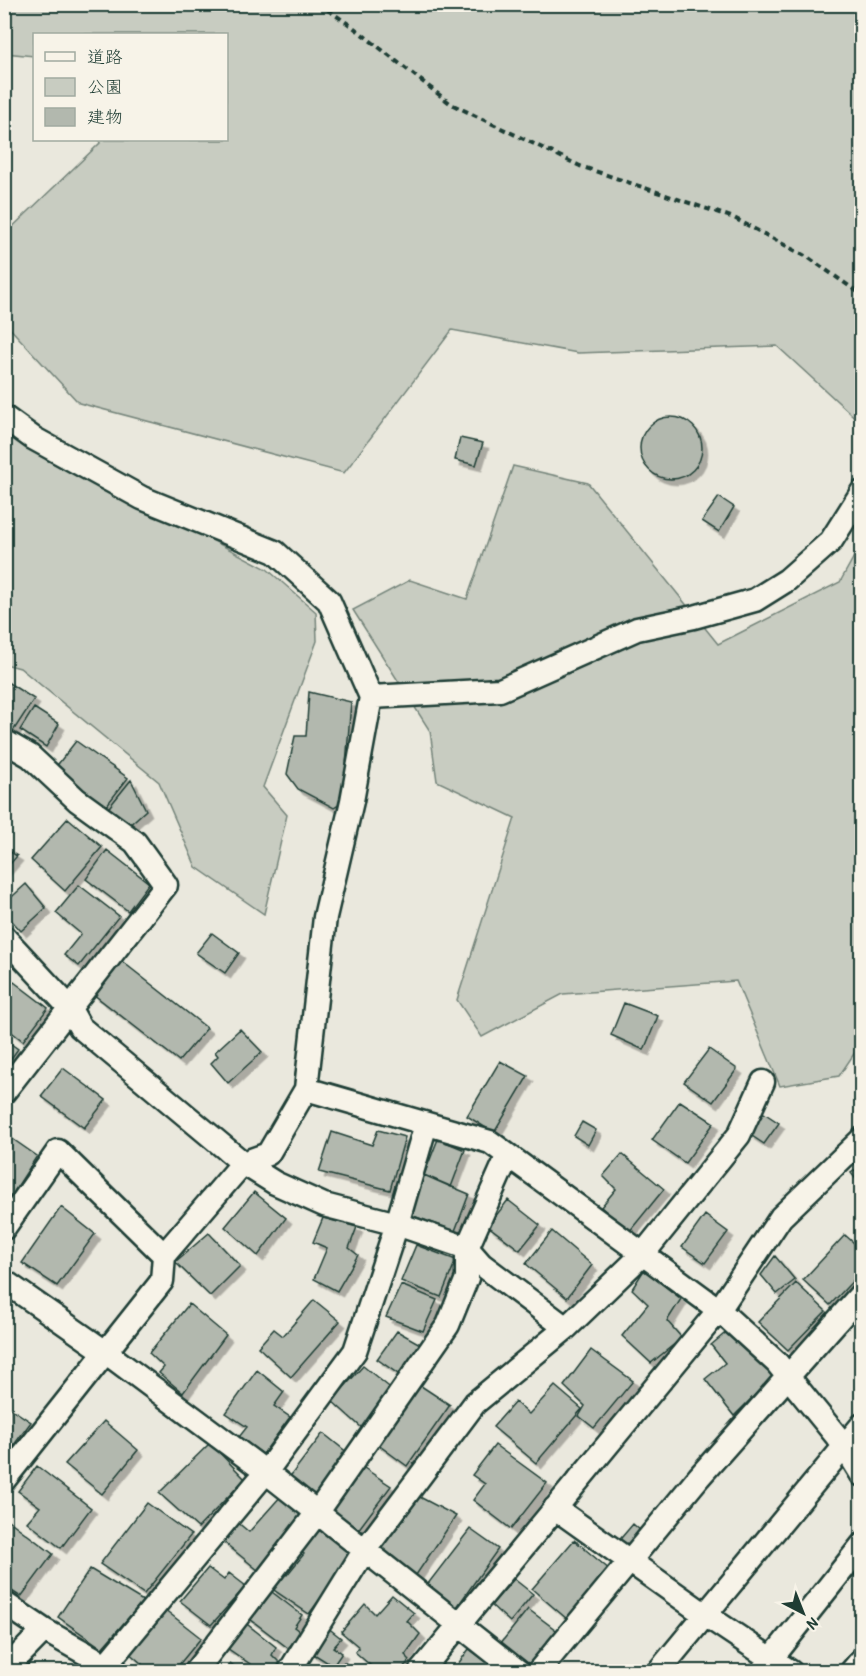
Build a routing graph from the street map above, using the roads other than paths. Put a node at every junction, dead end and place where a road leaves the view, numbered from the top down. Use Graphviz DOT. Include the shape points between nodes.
graph roads {
  1 [pos="4,417"];
  2 [pos="861,492"];
  3 [pos="372,697"];
  4 [pos="4,741"];
  5 [pos="5,939"];
  6 [pos="69,1007"];
  7 [pos="763,1082"];
  8 [pos="306,1089"];
  9 [pos="4,1092"];
  10 [pos="426,1124"];
  11 [pos="861,1139"];
  12 [pos="508,1155"];
  13 [pos="243,1163"];
  14 [pos="397,1224"];
  15 [pos="4,1228"];
  16 [pos="467,1248"];
  17 [pos="643,1254"];
  18 [pos="164,1255"];
  19 [pos="4,1281"];
  20 [pos="861,1293"];
  21 [pos="719,1310"];
  22 [pos="566,1328"];
  23 [pos="104,1351"];
  24 [pos="787,1376"];
  25 [pos="861,1425"];
  26 [pos="843,1444"];
  27 [pos="266,1472"];
  28 [pos="861,1475"];
  29 [pos="4,1480"];
  30 [pos="555,1508"];
  31 [pos="317,1513"];
  32 [pos="861,1545"];
  33 [pos="364,1551"];
  34 [pos="629,1562"];
  35 [pos="4,1603"];
  36 [pos="704,1614"];
  37 [pos="458,1625"];
  38 [pos="44,1630"];
  39 [pos="861,1659"];
  40 [pos="767,1665"];
  41 [pos="108,1669"];
  42 [pos="4,1671"];
  43 [pos="195,1671"];
  44 [pos="289,1671"];
  45 [pos="420,1671"];
  46 [pos="519,1671"];
  47 [pos="538,1671"];
  48 [pos="658,1671"];
  49 [pos="791,1671"];
  50 [pos="851,1671"];
  1 -- 3 [label="street" via="33,438 142,498 275,552 330,601"];
  2 -- 3 [label="street" via="831,541 787,580 755,600 637,629 500,690"];
  3 -- 8 [label="street" via="325,917"];
  4 -- 6 [label="street" via="30,756 77,800 135,842 166,885"];
  5 -- 6 [label="street"];
  6 -- 9 [label="street"];
  6 -- 13 [label="street" via="80,1027"];
  7 -- 17 [label="street" via="739,1135"];
  8 -- 10 [label="street"];
  8 -- 13 [label="street" via="268,1154"];
  10 -- 12 [label="street" via="490,1142"];
  10 -- 14 [label="street"];
  11 -- 21 [label="street" via="781,1217"];
  12 -- 16 [label="street"];
  12 -- 17 [label="street"];
  13 -- 14 [label="street" via="275,1183 324,1205"];
  13 -- 18 [label="street"];
  14 -- 16 [label="street"];
  14 -- 27 [label="street" via="355,1351"];
  15 -- 18 [label="street" via="58,1151"];
  16 -- 22 [label="street"];
  16 -- 31 [label="street" via="467,1278 448,1325"];
  17 -- 21 [label="street"];
  17 -- 22 [label="street"];
  18 -- 23 [label="street" via="162,1281"];
  19 -- 23 [label="street"];
  20 -- 24 [label="street"];
  21 -- 24 [label="street"];
  21 -- 30 [label="street"];
  22 -- 33 [label="street" via="475,1402"];
  23 -- 27 [label="street"];
  23 -- 29 [label="street"];
  24 -- 26 [label="street"];
  24 -- 34 [label="street"];
  25 -- 26 [label="street"];
  26 -- 28 [label="street"];
  26 -- 36 [label="street"];
  27 -- 31 [label="street"];
  27 -- 41 [label="street"];
  30 -- 34 [label="street"];
  30 -- 37 [label="street"];
  31 -- 33 [label="street"];
  31 -- 43 [label="street"];
  32 -- 40 [label="street"];
  33 -- 37 [label="street"];
  33 -- 44 [label="street"];
  34 -- 36 [label="street"];
  34 -- 47 [label="street"];
  35 -- 38 [label="street"];
  36 -- 40 [label="street"];
  36 -- 48 [label="street"];
  37 -- 45 [label="street"];
  37 -- 46 [label="street"];
  38 -- 41 [label="street"];
  38 -- 42 [label="street"];
  39 -- 50 [label="street"];
  40 -- 49 [label="street"];
}
